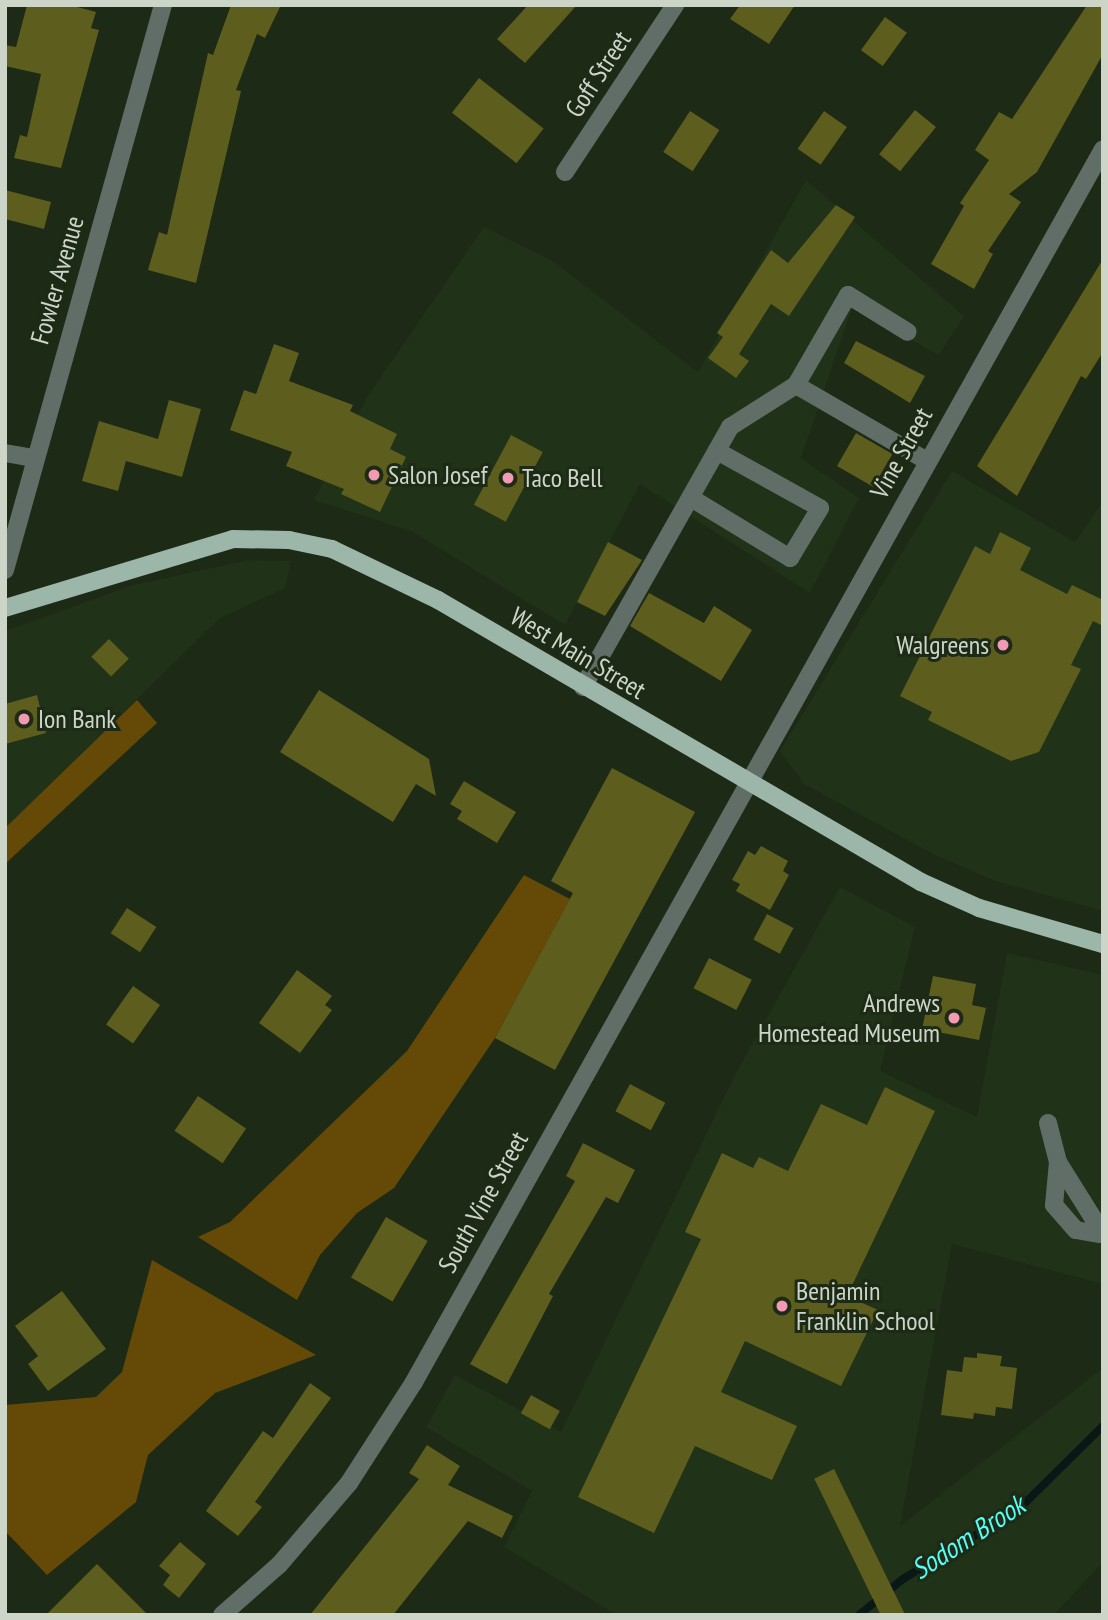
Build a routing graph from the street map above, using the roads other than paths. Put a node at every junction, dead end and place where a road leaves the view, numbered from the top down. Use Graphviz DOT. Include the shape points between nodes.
graph roads {
  1 [pos="163,5"];
  2 [pos="675,5"];
  3 [pos="1103,149"];
  4 [pos="565,172"];
  5 [pos="908,332"];
  6 [pos="796,385"];
  7 [pos="717,451"];
  8 [pos="5,453"];
  9 [pos="33,458"];
  10 [pos="927,461"];
  11 [pos="691,498"];
  12 [pos="5,570"];
  13 [pos="5,608"];
  14 [pos="583,687"];
  15 [pos="746,783"];
  16 [pos="1103,944"];
  17 [pos="1048,1123"];
  18 [pos="1101,1234"];
  19 [pos="222,1615"];
  1 -- 9 [label="street, Fowler Avenue"];
  2 -- 4 [label="street, Goff Street"];
  3 -- 10 [label="street, Vine Street"];
  5 -- 6 [label="street" via="848,295"];
  6 -- 7 [label="street" via="730,427"];
  6 -- 10 [label="street"];
  7 -- 11 [label="street"];
  7 -- 11 [label="street" via="820,508 790,558"];
  8 -- 9 [label="street"];
  9 -- 12 [label="street, Fowler Avenue"];
  10 -- 15 [label="street, Vine Street"];
  11 -- 14 [label="street"];
  13 -- 14 [label="main road, West Main Street" via="206,545 233,539 289,540 371,565"];
  14 -- 15 [label="main road, West Main Street"];
  15 -- 16 [label="main road, West Main Street" via="921,881 990,912"];
  15 -- 19 [label="street, South Vine Street" via="414,1382 349,1483 279,1565"];
  17 -- 18 [label="street" via="1058,1162 1054,1205 1076,1230"];
}
